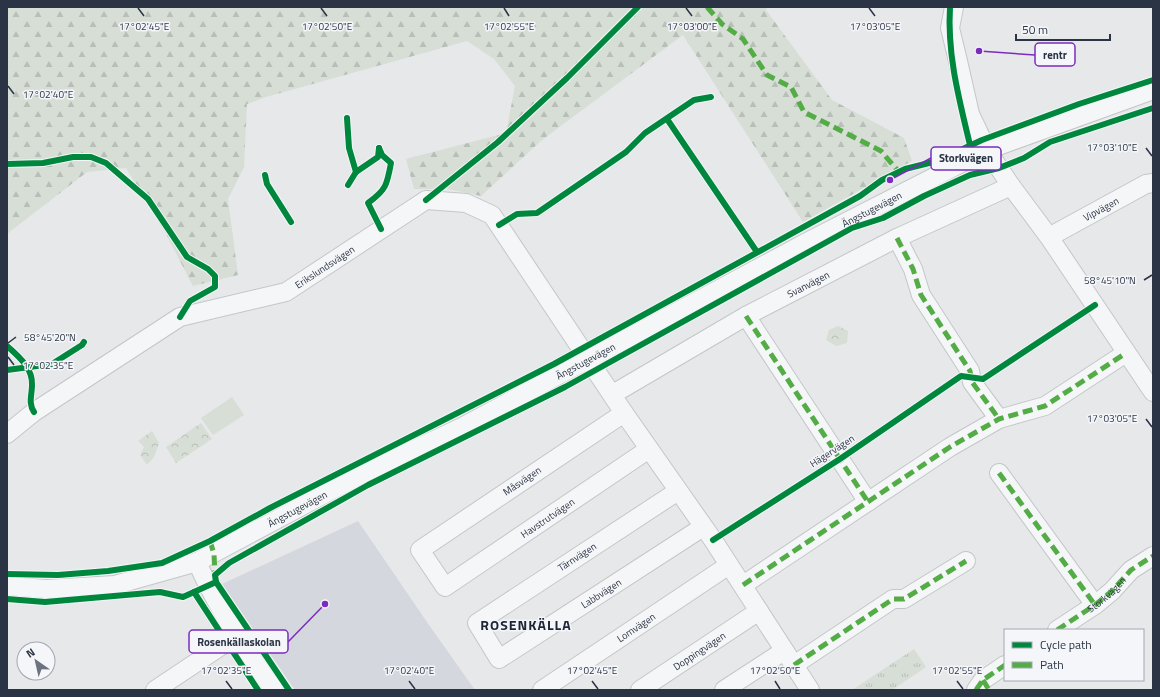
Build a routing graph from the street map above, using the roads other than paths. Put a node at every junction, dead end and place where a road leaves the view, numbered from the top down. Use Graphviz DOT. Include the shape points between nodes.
graph roads {
  1 [pos="954,7"];
  2 [pos="1153,90"];
  3 [pos="987,150"];
  4 [pos="1153,183"];
  5 [pos="1011,186"];
  6 [pos="1049,237"];
  7 [pos="897,238"];
  8 [pos="746,316"];
  9 [pos="1126,353"];
  10 [pos="589,359"];
  11 [pos="1153,392"];
  12 [pos="613,394"];
  13 [pos="624,413"];
  14 [pos="999,419"];
  15 [pos="7,434"];
  16 [pos="650,449"];
  17 [pos="999,473"];
  18 [pos="678,491"];
  19 [pos="868,502"];
  20 [pos="703,527"];
  21 [pos="1153,556"];
  22 [pos="966,561"];
  23 [pos="197,562"];
  24 [pos="729,565"];
  25 [pos="743,585"];
  26 [pos="7,586"];
  27 [pos="445,587"];
  28 [pos="1095,605"];
  29 [pos="759,611"];
  30 [pos="1059,629"];
  31 [pos="236,636"];
  32 [pos="789,658"];
  33 [pos="499,659"];
  34 [pos="1004,666"];
  35 [pos="982,687"];
  36 [pos="806,689"];
  37 [pos="155,690"];
  38 [pos="274,690"];
  39 [pos="542,690"];
  40 [pos="640,690"];
  41 [pos="724,690"];
  1 -- 3 [label="street" via="950,28 970,114"];
  2 -- 3 [label="street, Ängstugevägen"];
  3 -- 5 [label="street"];
  3 -- 10 [label="street, Ängstugevägen" via="807,242"];
  4 -- 6 [label="street, Vipvägen" via="1146,184"];
  5 -- 6 [label="street"];
  5 -- 7 [label="street, Svanvägen"];
  6 -- 9 [label="street"];
  7 -- 8 [label="street, Svanvägen"];
  7 -- 14 [label="street" via="913,269 921,294 970,371 972,382"];
  8 -- 12 [label="street, Svanvägen"];
  8 -- 19 [label="street, Hägervägen"];
  9 -- 11 [label="street"];
  9 -- 14 [label="street" via="1045,406"];
  10 -- 12 [label="street"];
  10 -- 15 [label="street, Erikslundsvägen" via="492,215 466,203 426,200 286,292 180,317 34,412"];
  10 -- 23 [label="street, Ängstugevägen" via="462,427 362,474"];
  12 -- 13 [label="street"];
  13 -- 16 [label="street"];
  13 -- 27 [label="street, Måsvägen" via="420,550"];
  14 -- 19 [label="street" via="950,446"];
  16 -- 18 [label="street"];
  16 -- 27 [label="street, Havstrutvägen"];
  17 -- 28 [label="street"];
  18 -- 20 [label="street"];
  18 -- 33 [label="street, Tärnvägen" via="477,623"];
  19 -- 25 [label="street"];
  20 -- 24 [label="street"];
  20 -- 33 [label="street, Labbvägen"];
  21 -- 28 [label="street, Storkvägen" via="1131,570"];
  22 -- 32 [label="street" via="904,599 893,600"];
  23 -- 26 [label="street, Ängstugevägen" via="115,585 46,589"];
  23 -- 31 [label="street" via="207,586"];
  24 -- 25 [label="street"];
  24 -- 39 [label="street, Lomvägen"];
  25 -- 29 [label="street"];
  28 -- 30 [label="street, Storkvägen"];
  29 -- 32 [label="street"];
  29 -- 40 [label="street, Doppingvägen"];
  31 -- 37 [label="street"];
  31 -- 38 [label="street"];
  32 -- 36 [label="street"];
  32 -- 41 [label="street"];
  34 -- 35 [label="street"];
}
